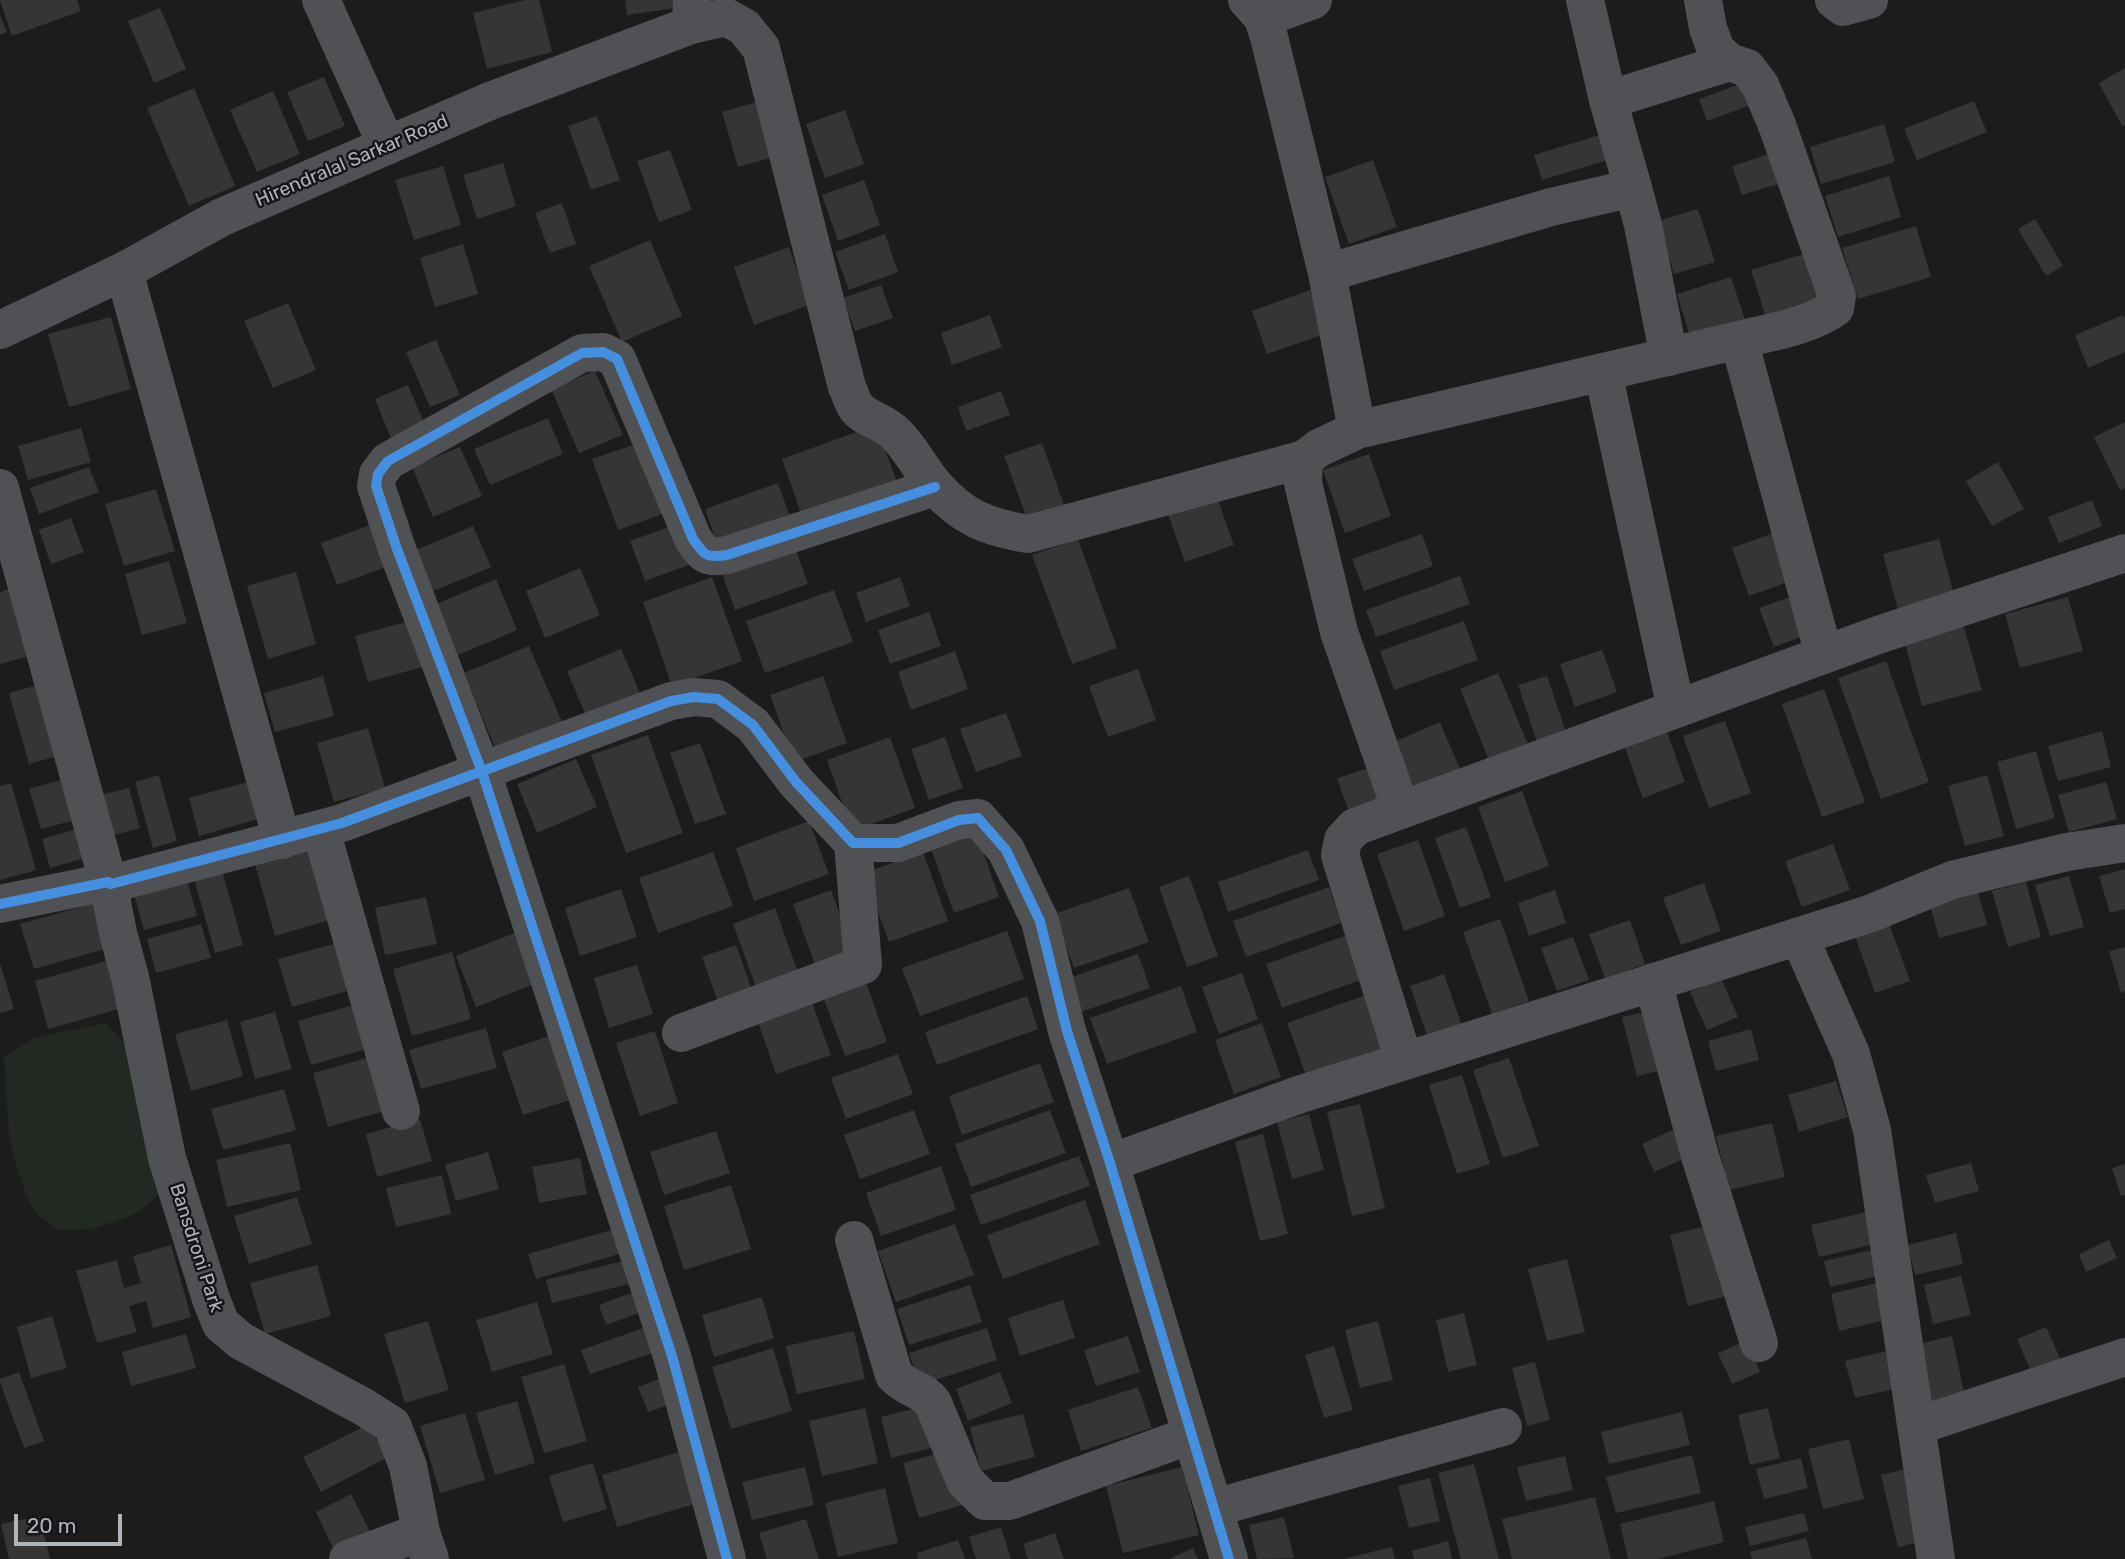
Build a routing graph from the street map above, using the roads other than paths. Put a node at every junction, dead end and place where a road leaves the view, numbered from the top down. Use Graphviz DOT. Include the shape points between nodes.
graph roads {
  1 [pos="321,0"];
  2 [pos="1313,0"];
  3 [pos="1585,0"];
  4 [pos="1703,0"];
  5 [pos="1834,0"];
  6 [pos="1869,0"];
  7 [pos="1255,9"];
  8 [pos="692,12"];
  9 [pos="1729,62"];
  10 [pos="1608,100"];
  11 [pos="387,146"];
  12 [pos="1633,188"];
  13 [pos="124,271"];
  14 [pos="1327,272"];
  15 [pos="0,330"];
  16 [pos="1739,340"];
  17 [pos="1669,357"];
  18 [pos="1603,372"];
  19 [pos="1357,430"];
  20 [pos="1304,459"];
  21 [pos="935,487"];
  22 [pos="0,488"];
  23 [pos="2125,553"];
  24 [pos="1824,655"];
  25 [pos="1676,709"];
  26 [pos="482,772"];
  27 [pos="1401,810"];
  28 [pos="321,830"];
  29 [pos="282,840"];
  30 [pos="2125,842"];
  31 [pos="853,843"];
  32 [pos="108,883"];
  33 [pos="0,904"];
  34 [pos="1799,936"];
  35 [pos="1653,982"];
  36 [pos="681,1033"];
  37 [pos="1404,1061"];
  38 [pos="401,1111"];
  39 [pos="1110,1163"];
  40 [pos="855,1240"];
  41 [pos="1759,1343"];
  42 [pos="2125,1357"];
  43 [pos="1917,1426"];
  44 [pos="1503,1427"];
  45 [pos="1191,1435"];
  46 [pos="1214,1508"];
  47 [pos="426,1546"];
  48 [pos="348,1559"];
  49 [pos="727,1559"];
  50 [pos="1229,1559"];
  51 [pos="1936,1559"];
  1 -- 11 [label="street"];
  2 -- 7 [label="street"];
  3 -- 10 [label="street"];
  4 -- 9 [label="street" via="1716,50"];
  5 -- 6 [label="street" via="1843,7"];
  7 -- 14 [label="street" via="1273,50"];
  8 -- 11 [label="street, Hirendralal Sarkar Road"];
  8 -- 21 [label="street, Hirendralal Sarkar Road" via="726,17 744,27 761,48 847,387 865,415 898,436"];
  9 -- 10 [label="street"];
  9 -- 16 [label="street" via="1747,68 1760,85 1837,296 1835,308 1827,313"];
  10 -- 12 [label="street"];
  11 -- 13 [label="street, Hirendralal Sarkar Road" via="222,217"];
  12 -- 14 [label="street"];
  12 -- 17 [label="street"];
  13 -- 15 [label="street, Hirendralal Sarkar Road"];
  13 -- 29 [label="street"];
  14 -- 19 [label="street"];
  16 -- 17 [label="street"];
  16 -- 24 [label="street"];
  17 -- 18 [label="street"];
  18 -- 19 [label="street"];
  18 -- 25 [label="street"];
  19 -- 20 [label="street"];
  20 -- 21 [label="street" via="1028,534 971,518"];
  20 -- 27 [label="street" via="1303,483 1339,632"];
  21 -- 26 [label="street" via="711,558 693,539 617,359 603,352 582,353 388,461 376,486"];
  22 -- 32 [label="street, Bansdroni Park"];
  23 -- 24 [label="street"];
  24 -- 25 [label="street"];
  25 -- 27 [label="street"];
  26 -- 28 [label="street"];
  26 -- 31 [label="street" via="671,701 718,699 753,725 796,782"];
  26 -- 49 [label="street" via="672,1356"];
  27 -- 37 [label="street" via="1354,827 1343,840 1340,855"];
  28 -- 29 [label="street"];
  28 -- 38 [label="street"];
  29 -- 32 [label="street"];
  30 -- 34 [label="street" via="1952,880"];
  31 -- 36 [label="street" via="863,965"];
  31 -- 39 [label="street" via="898,843 959,820 978,818 1006,850 1040,921 1067,1031"];
  32 -- 33 [label="street"];
  32 -- 47 [label="street, Bansdroni Park" via="167,1158 221,1324 241,1341 392,1425 408,1465"];
  34 -- 35 [label="street"];
  34 -- 43 [label="street" via="1851,1055 1872,1130"];
  35 -- 37 [label="street"];
  35 -- 41 [label="street" via="1700,1156"];
  37 -- 39 [label="street"];
  39 -- 45 [label="street"];
  40 -- 45 [label="street" via="894,1375 927,1395 965,1481 985,1501 1010,1501"];
  42 -- 43 [label="street"];
  43 -- 51 [label="street"];
  44 -- 46 [label="street"];
  45 -- 46 [label="street"];
  46 -- 50 [label="street"];
  47 -- 48 [label="street"];
}
